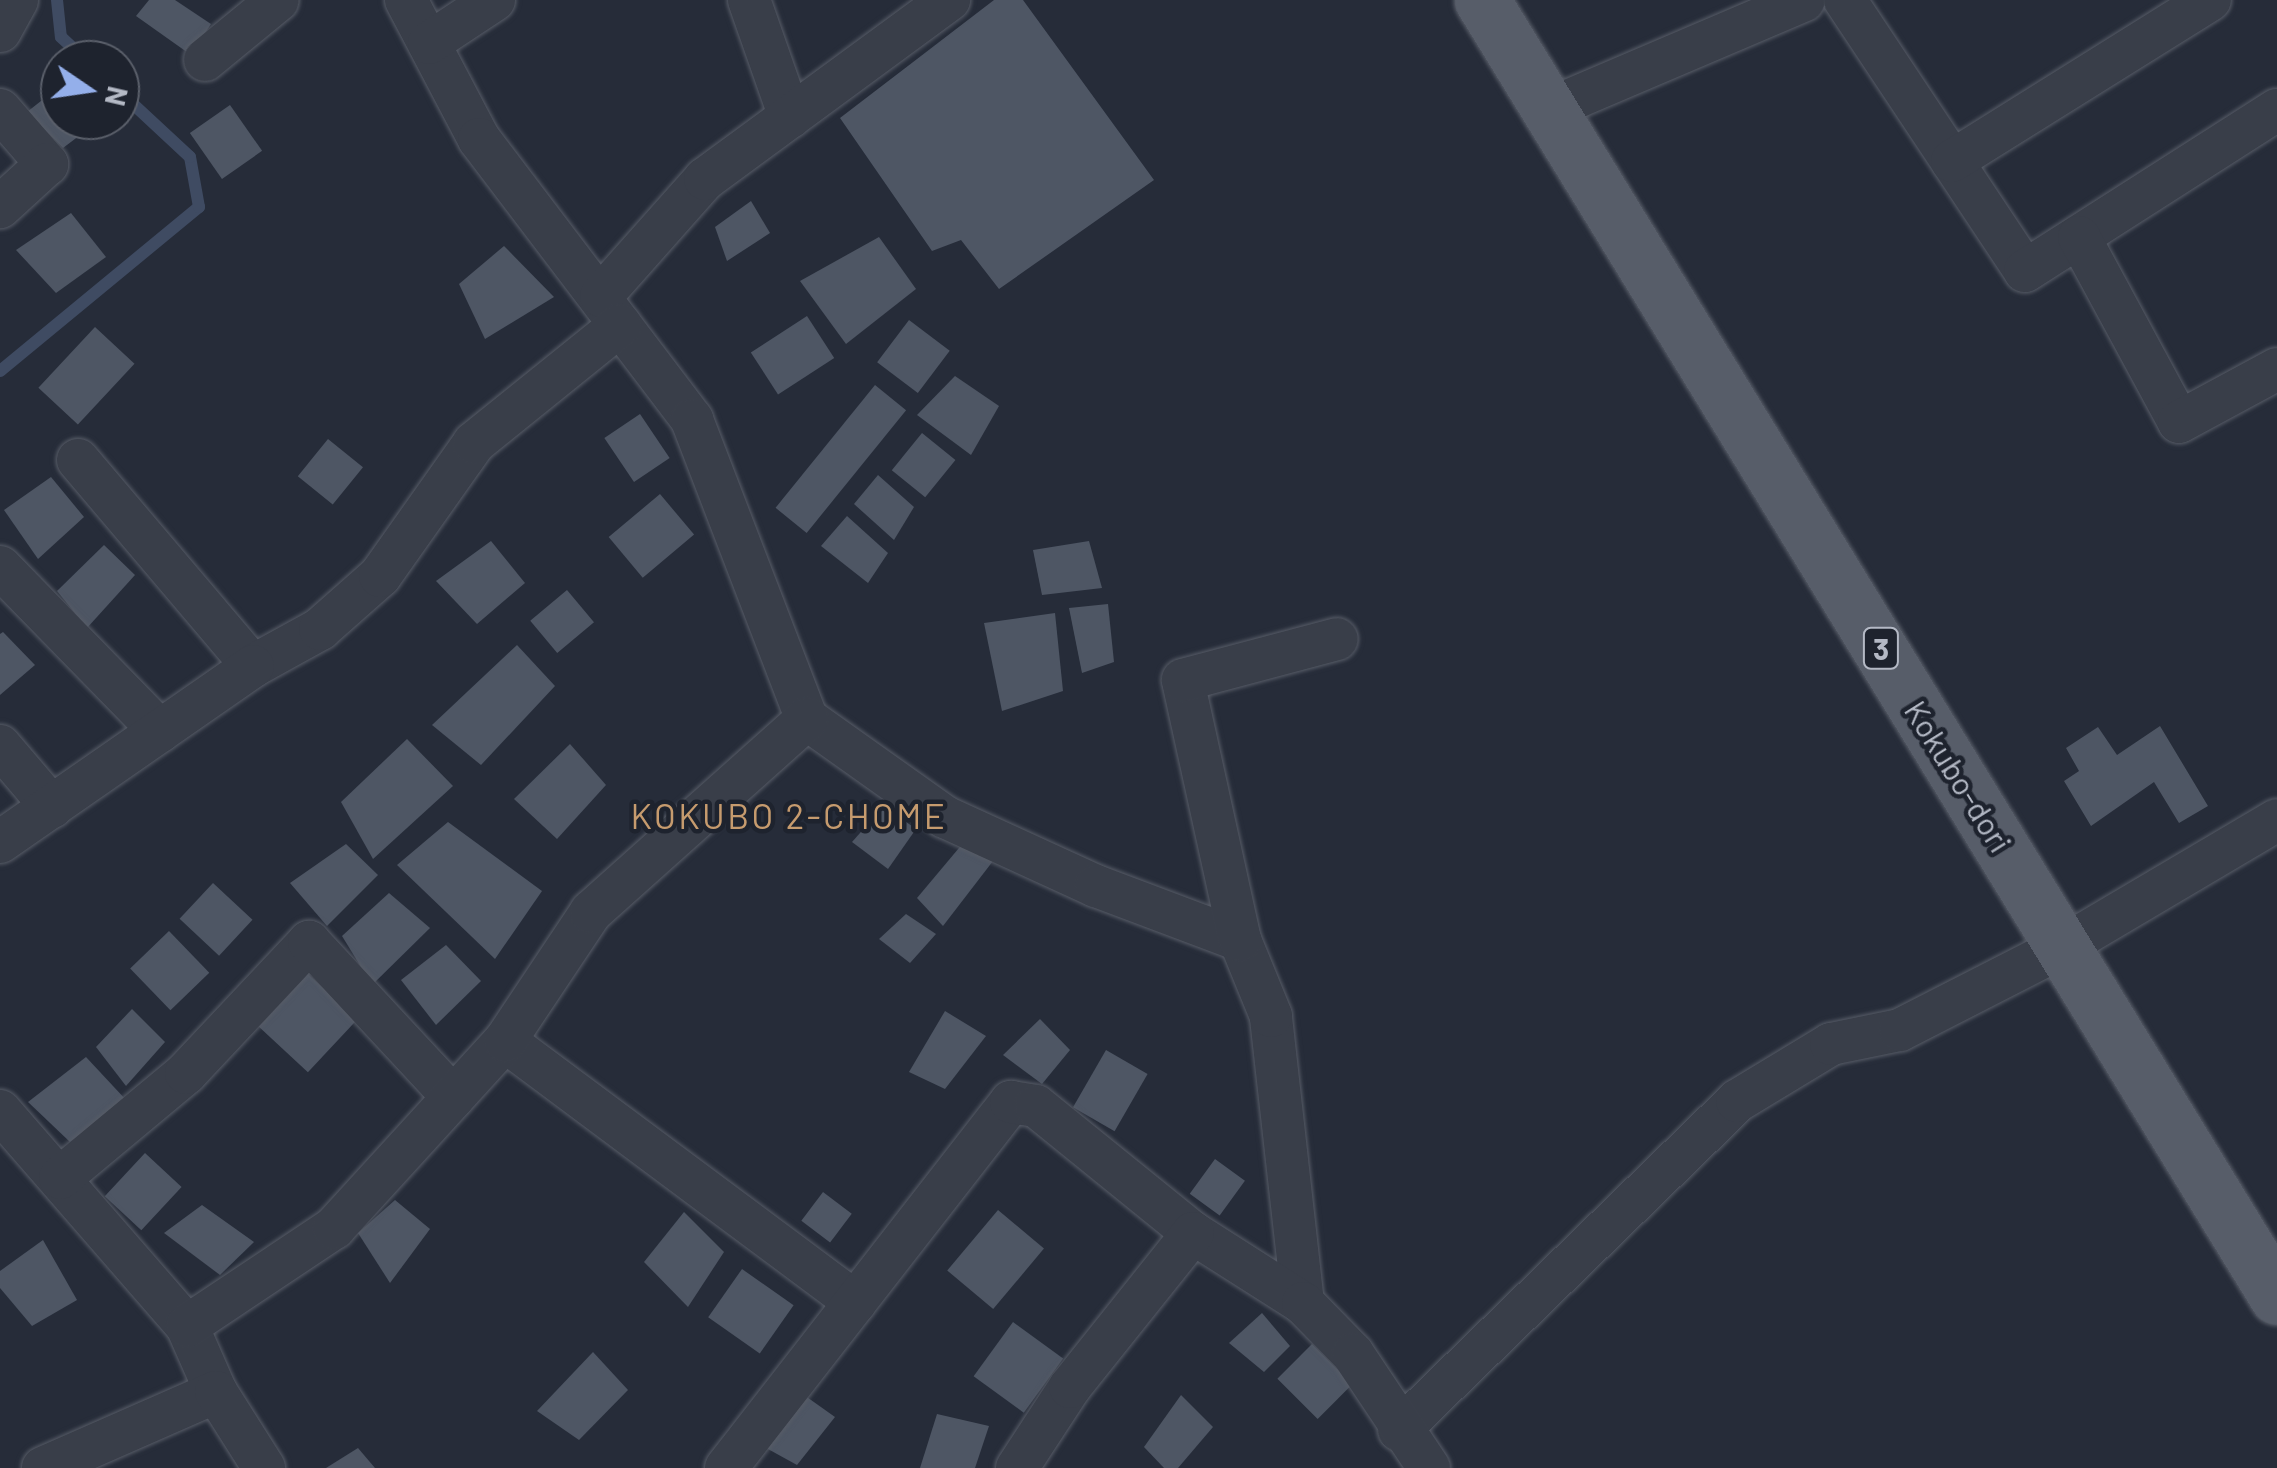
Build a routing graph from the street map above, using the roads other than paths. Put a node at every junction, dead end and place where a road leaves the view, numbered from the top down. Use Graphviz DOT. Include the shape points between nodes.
graph roads {
  1 [pos="17,0"];
  2 [pos="278,0"];
  3 [pos="406,0"];
  4 [pos="494,0"];
  5 [pos="749,0"];
  6 [pos="949,0"];
  7 [pos="1482,0"];
  8 [pos="1804,0"];
  9 [pos="1845,0"];
  10 [pos="2210,0"];
  11 [pos="0,31"];
  12 [pos="429,43"];
  13 [pos="205,60"];
  14 [pos="1548,109"];
  15 [pos="0,110"];
  16 [pos="2277,110"];
  17 [pos="790,117"];
  18 [pos="1952,161"];
  19 [pos="0,207"];
  20 [pos="2079,237"];
  21 [pos="611,310"];
  22 [pos="2277,369"];
  23 [pos="78,460"];
  24 [pos="0,567"];
  25 [pos="1336,640"];
  26 [pos="254,666"];
  27 [pos="807,720"];
  28 [pos="160,731"];
  29 [pos="0,746"];
  30 [pos="52,807"];
  31 [pos="2277,820"];
  32 [pos="0,842"];
  33 [pos="1240,940"];
  34 [pos="2064,946"];
  35 [pos="505,1042"];
  36 [pos="453,1097"];
  37 [pos="0,1111"];
  38 [pos="60,1178"];
  39 [pos="1192,1233"];
  40 [pos="2277,1298"];
  41 [pos="855,1302"];
  42 [pos="1303,1303"];
  43 [pos="186,1326"];
  44 [pos="216,1392"];
  45 [pos="1399,1430"];
  46 [pos="44,1468"];
  47 [pos="264,1468"];
  48 [pos="726,1468"];
  49 [pos="1018,1468"];
  50 [pos="1428,1468"];
  1 -- 11 [label="street"];
  2 -- 13 [label="street"];
  3 -- 12 [label="street"];
  4 -- 12 [label="street"];
  5 -- 17 [label="street"];
  6 -- 17 [label="street"];
  7 -- 14 [label="main road, Kokubo-dori / 3"];
  8 -- 14 [label="street"];
  9 -- 18 [label="street"];
  10 -- 18 [label="street"];
  12 -- 21 [label="street" via="479,140"];
  14 -- 34 [label="main road, Kokubo-dori / 3"];
  15 -- 19 [label="street" via="48,164"];
  16 -- 20 [label="street"];
  17 -- 21 [label="street" via="705,179"];
  18 -- 20 [label="street" via="2025,271"];
  20 -- 22 [label="street" via="2179,422"];
  21 -- 26 [label="street" via="474,443 380,576 320,629"];
  21 -- 27 [label="street" via="692,420"];
  23 -- 26 [label="street"];
  24 -- 28 [label="street"];
  25 -- 33 [label="street" via="1183,680"];
  26 -- 28 [label="street"];
  27 -- 33 [label="street" via="945,817 1096,886"];
  27 -- 35 [label="street" via="590,912"];
  28 -- 30 [label="street"];
  29 -- 30 [label="street"];
  30 -- 32 [label="street"];
  31 -- 34 [label="street"];
  33 -- 42 [label="street" via="1271,1016"];
  34 -- 40 [label="main road, Kokubo-dori / 3"];
  34 -- 45 [label="street" via="1900,1030 1831,1044 1737,1101"];
  35 -- 36 [label="street"];
  35 -- 41 [label="street"];
  36 -- 38 [label="street" via="310,942 186,1073"];
  36 -- 43 [label="street" via="334,1228"];
  37 -- 38 [label="street"];
  38 -- 43 [label="street"];
  39 -- 41 [label="street" via="1036,1106 1011,1102"];
  39 -- 42 [label="street"];
  39 -- 49 [label="street" via="1070,1387"];
  41 -- 48 [label="street"];
  42 -- 45 [label="street" via="1353,1354"];
  43 -- 44 [label="street"];
  44 -- 46 [label="street"];
  44 -- 47 [label="street"];
  45 -- 50 [label="street"];
}
